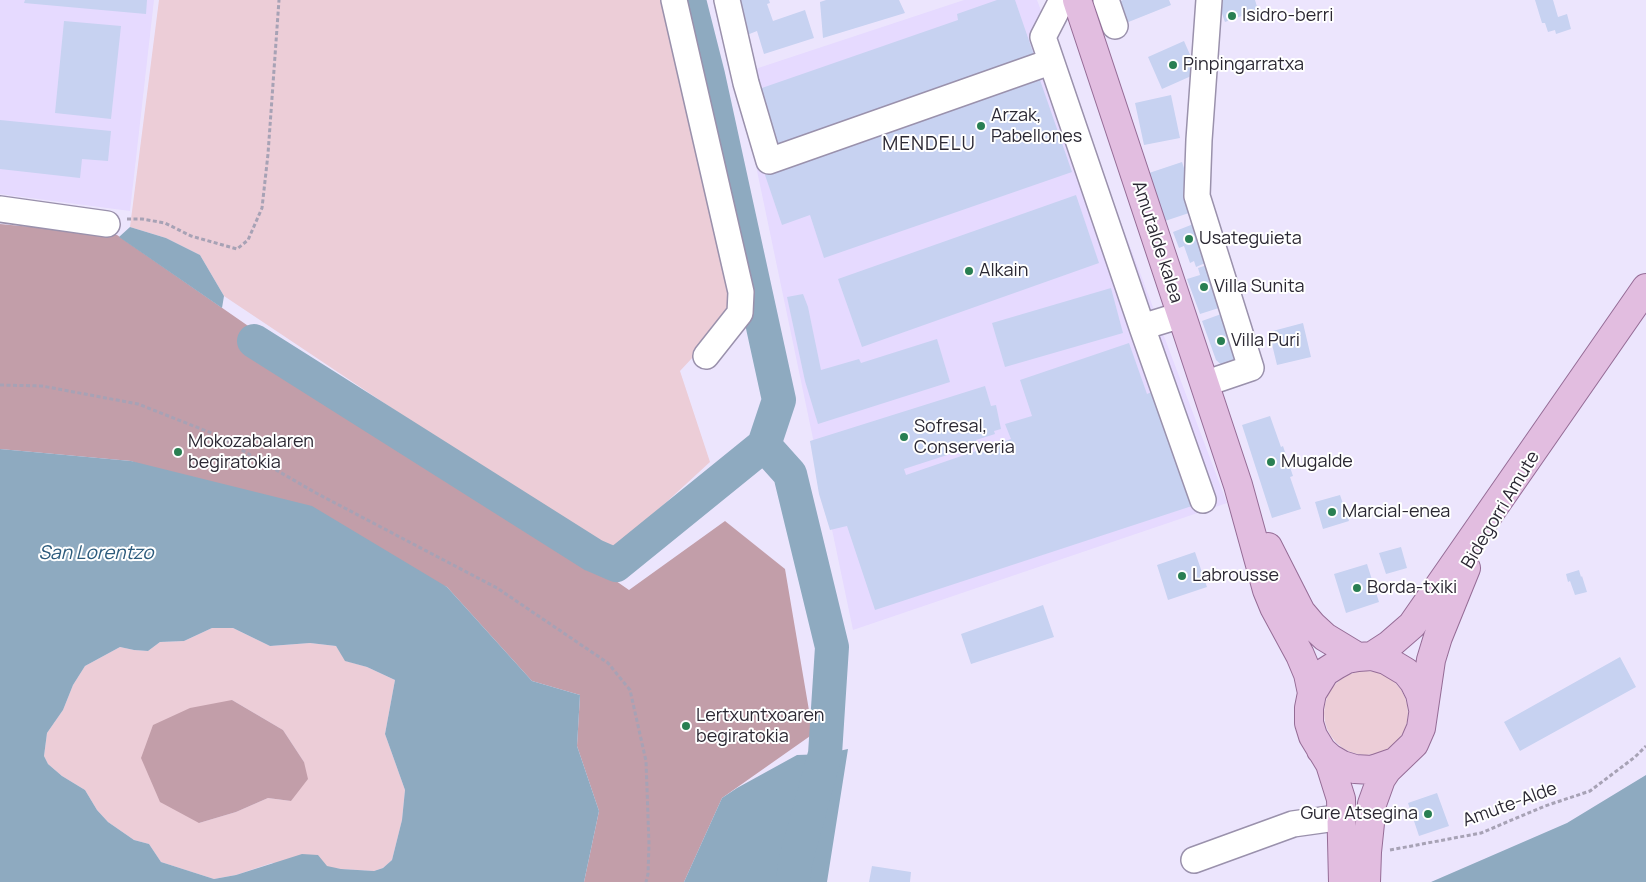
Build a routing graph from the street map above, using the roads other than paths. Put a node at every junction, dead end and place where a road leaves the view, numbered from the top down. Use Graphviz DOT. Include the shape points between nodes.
graph roads {
  1 [pos="674,0"];
  2 [pos="727,0"];
  3 [pos="1064,0"];
  4 [pos="1077,0"];
  5 [pos="1106,0"];
  6 [pos="1210,0"];
  7 [pos="1115,26"];
  8 [pos="1050,62"];
  9 [pos="0,209"];
  10 [pos="107,224"];
  11 [pos="1646,288"];
  12 [pos="1182,314"];
  13 [pos="1142,327"];
  14 [pos="706,356"];
  15 [pos="1204,384"];
  16 [pos="1238,485"];
  17 [pos="1203,500"];
  18 [pos="1490,514"];
  19 [pos="1365,656"];
  20 [pos="1312,693"];
  21 [pos="1423,710"];
  22 [pos="1321,750"];
  23 [pos="1394,762"];
  24 [pos="1343,817"];
  25 [pos="1194,860"];
  26 [pos="1357,868"];
  1 -- 14 [label="street" via="741,292 740,313"];
  2 -- 8 [label="street" via="746,83 770,161"];
  3 -- 8 [label="street" via="1042,37"];
  4 -- 12 [label="main road, Amutalde kalea"];
  5 -- 7 [label="street"];
  6 -- 15 [label="street" via="1197,196 1251,368"];
  8 -- 13 [label="street"];
  9 -- 10 [label="street"];
  11 -- 18 [label="main road"];
  12 -- 13 [label="street"];
  12 -- 15 [label="main road, Amutalde kalea"];
  13 -- 17 [label="street"];
  15 -- 16 [label="main road, Amutalde kalea"];
  16 -- 19 [label="main road, Amutalde kalea" via="1301,612 1325,637"];
  16 -- 20 [label="main road, Amutalde kalea" via="1267,590 1300,655"];
  18 -- 19 [label="main road" via="1412,625 1389,645"];
  18 -- 21 [label="main road" via="1438,637"];
  19 -- 20 [label="main road" via="1342,662 1325,672"];
  19 -- 21 [label="main road" via="1386,660 1406,672 1420,694"];
  20 -- 22 [label="main road" via="1308,708 1309,724"];
  21 -- 23 [label="main road" via="1421,728 1414,744"];
  22 -- 23 [label="main road" via="1342,765 1355,769 1372,770"];
  22 -- 24 [label="main road" via="1337,781"];
  23 -- 26 [label="main road" via="1381,779 1372,804"];
  24 -- 25 [label="street" via="1293,824"];
  24 -- 26 [label="main road"];
}
